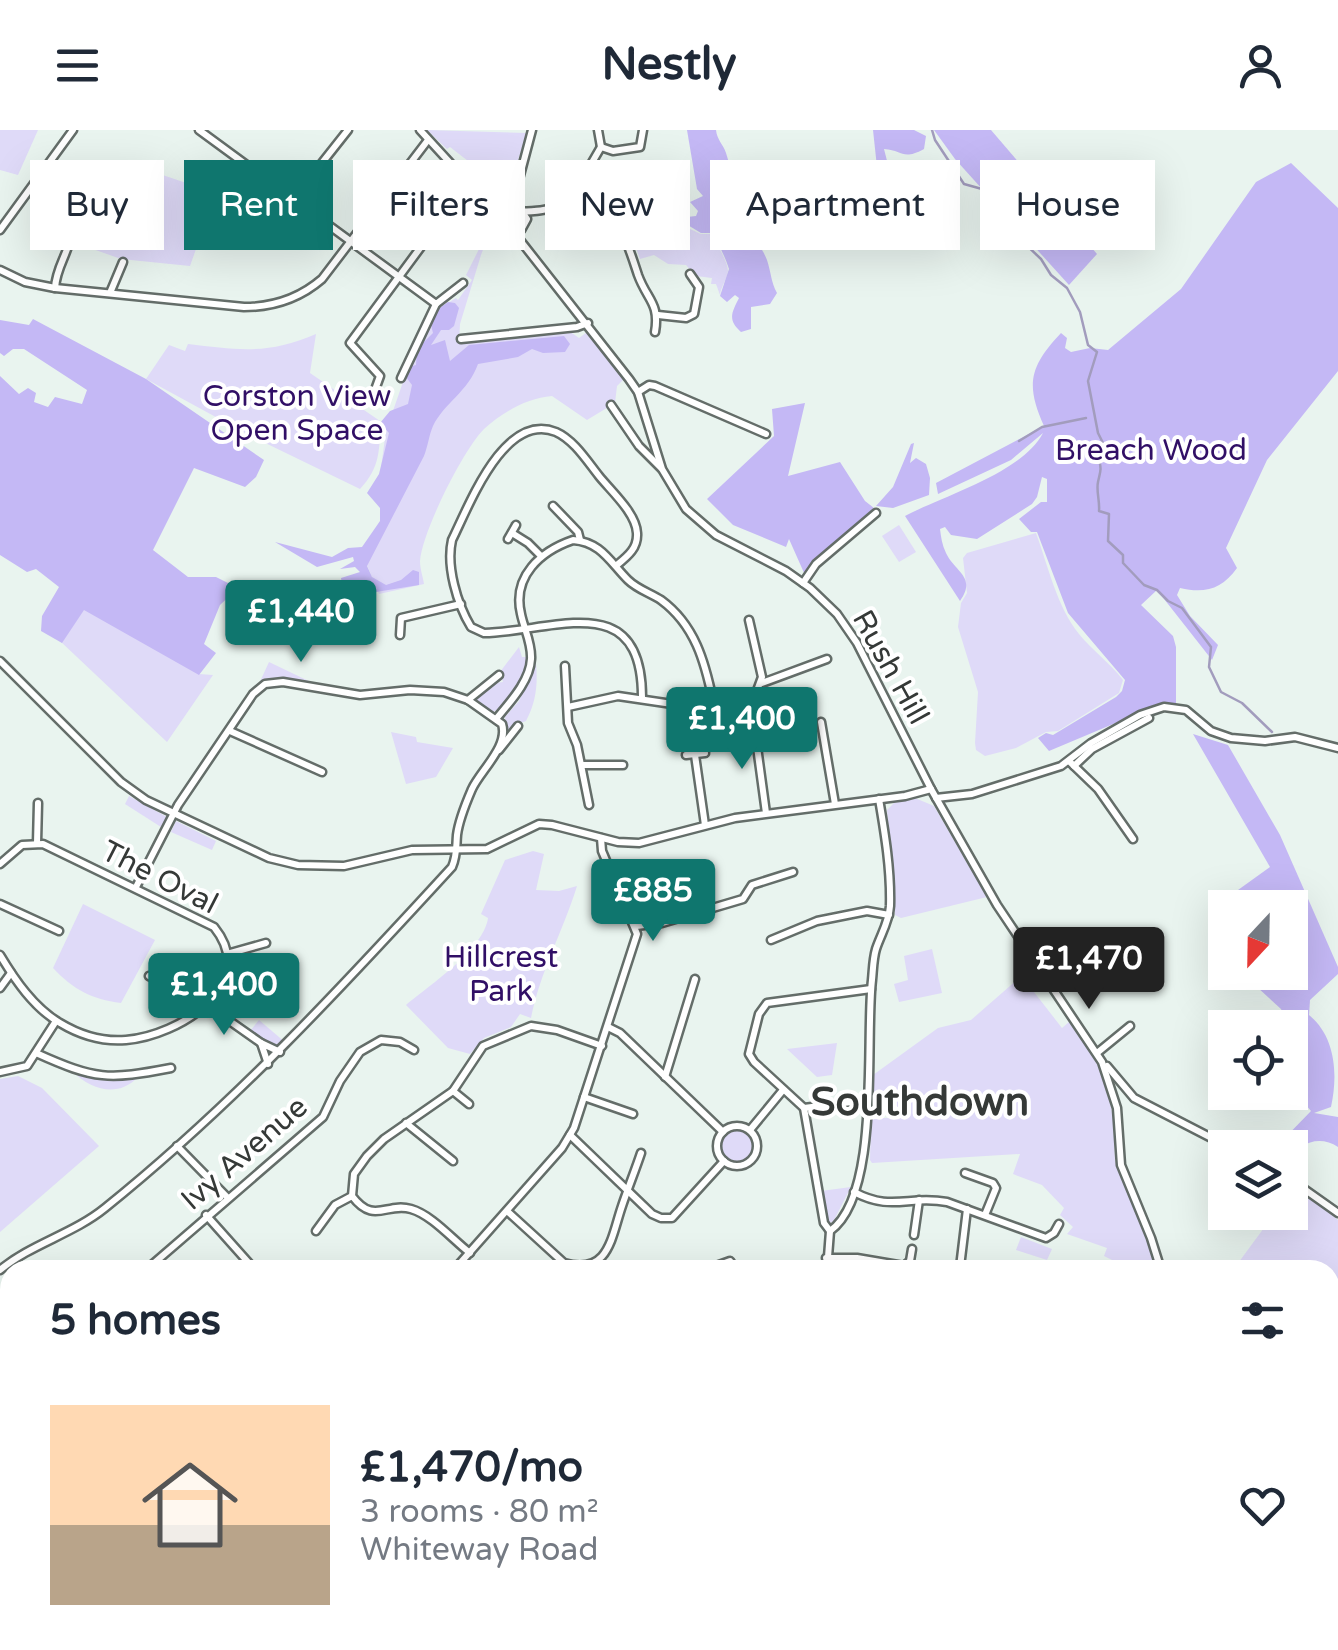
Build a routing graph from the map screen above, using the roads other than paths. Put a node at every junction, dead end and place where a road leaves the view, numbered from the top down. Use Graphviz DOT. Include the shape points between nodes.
graph roads {
  1 [pos="73,130"];
  2 [pos="199,130"];
  3 [pos="348,130"];
  4 [pos="420,130"];
  5 [pos="532,130"];
  6 [pos="598,130"];
  7 [pos="643,130"];
  8 [pos="428,140"];
  9 [pos="601,146"];
  10 [pos="240,160"];
  11 [pos="324,160"];
  12 [pos="447,160"];
  13 [pos="523,160"];
  14 [pos="594,160"];
  15 [pos="525,211"];
  16 [pos="545,212"];
  17 [pos="542,213"];
  18 [pos="525,215"];
  19 [pos="526,226"];
  20 [pos="333,229"];
  21 [pos="0,230"];
  22 [pos="350,242"];
  23 [pos="525,246"];
  24 [pos="68,250"];
  25 [pos="419,250"];
  26 [pos="631,250"];
  27 [pos="123,262"];
  28 [pos="539,265"];
  29 [pos="0,270"];
  30 [pos="690,274"];
  31 [pos="400,278"];
  32 [pos="463,283"];
  33 [pos="55,288"];
  34 [pos="110,292"];
  35 [pos="436,304"];
  36 [pos="658,315"];
  37 [pos="588,323"];
  38 [pos="655,332"];
  39 [pos="461,339"];
  40 [pos="401,378"];
  41 [pos="376,386"];
  42 [pos="638,392"];
  43 [pos="611,405"];
  44 [pos="766,434"];
  45 [pos="662,469"];
  46 [pos="553,506"];
  47 [pos="876,514"];
  48 [pos="516,525"];
  49 [pos="580,540"];
  50 [pos="540,556"];
  51 [pos="618,565"];
  52 [pos="803,583"];
  53 [pos="461,604"];
  54 [pos="750,620"];
  55 [pos="525,627"];
  56 [pos="400,634"];
  57 [pos="828,658"];
  58 [pos="0,660"];
  59 [pos="565,666"];
  60 [pos="500,676"];
  61 [pos="762,684"];
  62 [pos="642,699"];
  63 [pos="468,700"];
  64 [pos="713,701"];
  65 [pos="568,707"];
  66 [pos="747,718"];
  67 [pos="1149,718"];
  68 [pos="496,719"];
  69 [pos="821,722"];
  70 [pos="518,726"];
  71 [pos="230,731"];
  72 [pos="1338,748"];
  73 [pos="705,753"];
  74 [pos="494,754"];
  75 [pos="1072,763"];
  76 [pos="582,765"];
  77 [pos="623,765"];
  78 [pos="322,772"];
  79 [pos="931,789"];
  80 [pos="936,798"];
  81 [pos="879,799"];
  82 [pos="38,803"];
  83 [pos="836,804"];
  84 [pos="589,805"];
  85 [pos="173,813"];
  86 [pos="766,814"];
  87 [pos="705,825"];
  88 [pos="602,838"];
  89 [pos="1133,838"];
  90 [pos="37,843"];
  91 [pos="457,850"];
  92 [pos="0,864"];
  93 [pos="793,872"];
  94 [pos="136,888"];
  95 [pos="0,904"];
  96 [pos="889,915"];
  97 [pos="636,926"];
  98 [pos="59,931"];
  99 [pos="772,940"];
  100 [pos="266,944"];
  101 [pos="0,954"];
  102 [pos="227,954"];
  103 [pos="11,973"];
  104 [pos="149,976"];
  105 [pos="695,979"];
  106 [pos="0,988"];
  107 [pos="870,989"];
  108 [pos="207,1004"];
  109 [pos="56,1021"];
  110 [pos="1130,1026"];
  111 [pos="608,1027"];
  112 [pos="261,1043"];
  113 [pos="411,1044"];
  114 [pos="602,1046"];
  115 [pos="36,1052"];
  116 [pos="280,1052"];
  117 [pos="1097,1053"];
  118 [pos="1102,1062"];
  119 [pos="268,1065"];
  120 [pos="171,1068"];
  121 [pos="0,1072"];
  122 [pos="666,1078"];
  123 [pos="784,1090"];
  124 [pos="453,1091"];
  125 [pos="584,1097"];
  126 [pos="867,1100"];
  127 [pos="469,1104"];
  128 [pos="804,1108"];
  129 [pos="633,1114"];
  130 [pos="406,1122"];
  131 [pos="750,1130"];
  132 [pos="722,1132"];
  133 [pos="570,1135"];
  134 [pos="1208,1136"];
  135 [pos="176,1146"];
  136 [pos="641,1153"];
  137 [pos="724,1161"];
  138 [pos="453,1162"];
  139 [pos="965,1173"];
  140 [pos="628,1191"];
  141 [pos="854,1192"];
  142 [pos="1308,1192"];
  143 [pos="352,1196"];
  144 [pos="228,1198"];
  145 [pos="920,1200"];
  146 [pos="967,1209"];
  147 [pos="507,1211"];
  148 [pos="1338,1214"];
  149 [pos="206,1215"];
  150 [pos="986,1216"];
  151 [pos="1060,1224"];
  152 [pos="316,1231"];
  153 [pos="830,1231"];
  154 [pos="914,1236"];
  155 [pos="912,1249"];
  156 [pos="470,1253"];
  157 [pos="826,1258"];
  158 [pos="17,1260"];
  159 [pos="157,1260"];
  160 [pos="245,1260"];
  161 [pos="463,1260"];
  162 [pos="561,1260"];
  163 [pos="596,1260"];
  164 [pos="870,1260"];
  165 [pos="910,1260"];
  166 [pos="961,1260"];
  167 [pos="1158,1260"];
  1 -- 21 [label="street"];
  2 -- 10 [label="street"];
  3 -- 11 [label="street"];
  4 -- 8 [label="street"];
  5 -- 13 [label="street"];
  6 -- 9 [label="street"];
  7 -- 9 [label="street" via="635,148"];
  8 -- 12 [label="street"];
  8 -- 22 [label="street"];
  9 -- 14 [label="street"];
  15 -- 17 [label="street"];
  16 -- 17 [label="street"];
  17 -- 19 [label="street"];
  18 -- 19 [label="street"];
  19 -- 28 [label="street, Rush Hill"];
  20 -- 22 [label="street"];
  22 -- 31 [label="street"];
  22 -- 34 [label="street" via="315,285 275,304 244,308"];
  23 -- 28 [label="street, Rush Hill"];
  24 -- 33 [label="street"];
  25 -- 31 [label="street"];
  26 -- 36 [label="street"];
  27 -- 34 [label="street"];
  28 -- 37 [label="street, Rush Hill"];
  29 -- 33 [label="street"];
  30 -- 36 [label="street" via="698,287 694,314"];
  31 -- 35 [label="street"];
  31 -- 41 [label="street" via="350,343 380,376"];
  32 -- 35 [label="street"];
  33 -- 34 [label="street"];
  35 -- 40 [label="street"];
  36 -- 38 [label="street"];
  37 -- 39 [label="street"];
  37 -- 42 [label="street, Rush Hill"];
  42 -- 44 [label="street" via="654,386"];
  42 -- 45 [label="street, Rush Hill"];
  43 -- 45 [label="street, Rush Hill"];
  45 -- 52 [label="street, Rush Hill" via="694,519"];
  46 -- 49 [label="street"];
  47 -- 52 [label="street"];
  48 -- 50 [label="street" via="510,536"];
  49 -- 50 [label="street"];
  49 -- 51 [label="street"];
  50 -- 55 [label="street" via="519,602"];
  51 -- 53 [label="street" via="637,541 632,519 571,443 538,430 498,453 452,540 449,556"];
  51 -- 64 [label="street" via="688,629 704,657"];
  52 -- 79 [label="street, Rush Hill" via="857,643"];
  53 -- 55 [label="street" via="478,631"];
  53 -- 56 [label="street" via="402,617"];
  54 -- 61 [label="street"];
  55 -- 62 [label="street" via="583,623 620,634 641,663"];
  55 -- 68 [label="street" via="531,662"];
  57 -- 61 [label="street"];
  58 -- 85 [label="street" via="121,782"];
  59 -- 65 [label="street"];
  60 -- 63 [label="street"];
  61 -- 66 [label="street"];
  62 -- 64 [label="street"];
  62 -- 65 [label="street" via="610,697"];
  63 -- 68 [label="street"];
  63 -- 71 [label="street" via="426,690 360,696 274,682 253,694"];
  64 -- 66 [label="street"];
  65 -- 76 [label="street"];
  66 -- 86 [label="street" via="755,732"];
  67 -- 75 [label="street"];
  68 -- 74 [label="street" via="504,736"];
  69 -- 83 [label="street"];
  70 -- 74 [label="street"];
  71 -- 78 [label="street"];
  71 -- 85 [label="street"];
  72 -- 75 [label="street" via="1295,737 1231,738 1178,707 1164,707 1091,743"];
  73 -- 87 [label="street" via="690,755"];
  74 -- 91 [label="street" via="465,806"];
  75 -- 80 [label="street" via="972,794"];
  75 -- 89 [label="street"];
  76 -- 77 [label="street"];
  76 -- 84 [label="street"];
  79 -- 80 [label="street, Rush Hill"];
  79 -- 81 [label="street"];
  80 -- 117 [label="street, Rush Hill" via="1035,966"];
  81 -- 83 [label="street"];
  81 -- 96 [label="street"];
  82 -- 90 [label="street"];
  83 -- 86 [label="street"];
  85 -- 91 [label="street" via="298,865 344,866 412,850"];
  85 -- 94 [label="street"];
  86 -- 87 [label="street"];
  87 -- 88 [label="street" via="639,843"];
  88 -- 91 [label="street" via="539,824 487,849"];
  88 -- 97 [label="street"];
  90 -- 92 [label="street" via="22,844"];
  90 -- 94 [label="street, The Oval"];
  91 -- 116 [label="street" via="452,867"];
  93 -- 97 [label="street" via="752,885 743,899"];
  94 -- 102 [label="street, The Oval" via="214,927"];
  95 -- 98 [label="street"];
  96 -- 99 [label="street" via="817,921"];
  96 -- 107 [label="street"];
  97 -- 111 [label="street"];
  100 -- 102 [label="street"];
  101 -- 103 [label="street"];
  102 -- 108 [label="street, The Oval" via="223,980"];
  103 -- 106 [label="street"];
  103 -- 109 [label="street"];
  104 -- 108 [label="street"];
  105 -- 122 [label="street"];
  107 -- 123 [label="street" via="761,1008 750,1054"];
  107 -- 126 [label="street"];
  108 -- 109 [label="street" via="175,1028 126,1040 86,1035"];
  108 -- 112 [label="street"];
  109 -- 115 [label="street"];
  110 -- 117 [label="street"];
  111 -- 114 [label="street"];
  111 -- 122 [label="street"];
  112 -- 116 [label="street"];
  112 -- 119 [label="street"];
  113 -- 144 [label="street, Ivy Avenue" via="381,1040 360,1052 322,1117"];
  114 -- 124 [label="street" via="542,1026 526,1028 484,1046"];
  114 -- 125 [label="street"];
  115 -- 120 [label="street" via="108,1077"];
  115 -- 121 [label="street" via="23,1069"];
  116 -- 119 [label="street"];
  117 -- 118 [label="street, Rush Hill"];
  118 -- 134 [label="street" via="1134,1098"];
  118 -- 167 [label="street" via="1118,1108 1120,1165"];
  119 -- 135 [label="street"];
  122 -- 132 [label="street"];
  123 -- 128 [label="street"];
  123 -- 131 [label="street"];
  124 -- 127 [label="street"];
  124 -- 130 [label="street"];
  125 -- 129 [label="street"];
  125 -- 133 [label="street"];
  126 -- 128 [label="street"];
  126 -- 141 [label="street" via="863,1170"];
  128 -- 153 [label="street"];
  130 -- 138 [label="street"];
  130 -- 143 [label="street" via="367,1156 354,1174"];
  131 -- 132 [label="street" via="733,1126"];
  131 -- 137 [label="street" via="757,1146 750,1161"];
  132 -- 137 [label="street" via="717,1150"];
  133 -- 140 [label="street"];
  133 -- 147 [label="street"];
  135 -- 144 [label="street"];
  135 -- 158 [label="street" via="105,1209"];
  136 -- 140 [label="street"];
  137 -- 140 [label="street" via="672,1218 652,1214"];
  139 -- 150 [label="street" via="996,1188"];
  140 -- 163 [label="street" via="612,1243"];
  141 -- 145 [label="street" via="878,1203"];
  141 -- 153 [label="street"];
  142 -- 148 [label="street"];
  143 -- 152 [label="street" via="335,1205"];
  143 -- 156 [label="street" via="368,1210 415,1210"];
  144 -- 149 [label="street, Ivy Avenue"];
  145 -- 146 [label="street"];
  145 -- 154 [label="street"];
  146 -- 150 [label="street"];
  146 -- 166 [label="street"];
  147 -- 156 [label="street"];
  147 -- 162 [label="street"];
  149 -- 159 [label="street, Ivy Avenue"];
  149 -- 160 [label="street"];
  150 -- 151 [label="street" via="1046,1238"];
  153 -- 157 [label="street"];
  155 -- 165 [label="street"];
  156 -- 161 [label="street"];
  157 -- 164 [label="street"];
}
